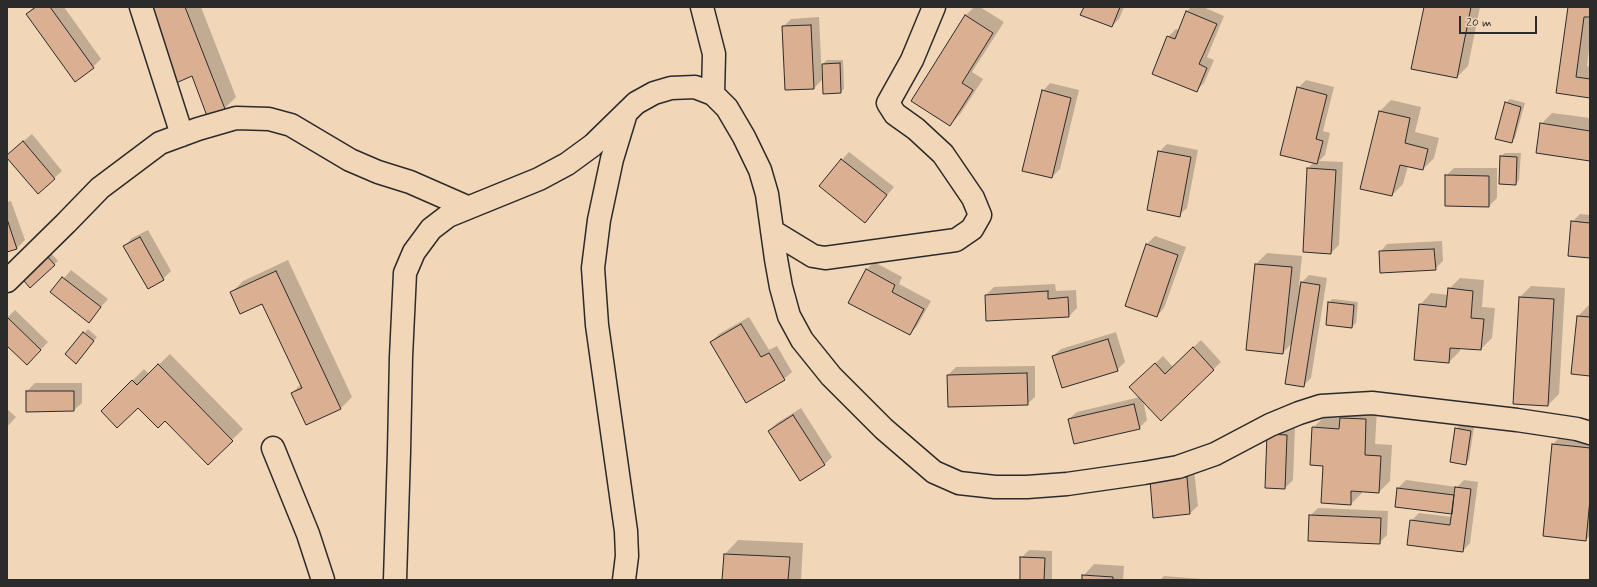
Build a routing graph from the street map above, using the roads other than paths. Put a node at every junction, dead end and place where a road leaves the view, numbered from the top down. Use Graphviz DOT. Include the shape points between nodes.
graph roads {
  1 [pos="141,7"];
  2 [pos="702,7"];
  3 [pos="934,7"];
  4 [pos="713,94"];
  5 [pos="626,112"];
  6 [pos="182,135"];
  7 [pos="467,207"];
  8 [pos="772,231"];
  9 [pos="7,281"];
  10 [pos="1590,433"];
  11 [pos="273,448"];
  12 [pos="323,580"];
  13 [pos="395,580"];
  14 [pos="624,580"];
  1 -- 6 [label="street"];
  2 -- 4 [label="street" via="714,54"];
  3 -- 8 [label="street" via="912,60 888,103 894,114 916,129 942,154 973,198 980,215 972,229 956,240 825,258 814,256"];
  4 -- 5 [label="street" via="695,87 671,88 654,93"];
  4 -- 8 [label="street" via="727,108 760,170 768,194"];
  5 -- 7 [label="street" via="593,145 567,164 539,179"];
  5 -- 14 [label="street" via="612,159 593,268 597,325 626,532"];
  6 -- 7 [label="street" via="236,118 269,119 291,126 350,160"];
  6 -- 9 [label="street" via="160,143 100,188"];
  7 -- 13 [label="street" via="448,216 431,229 414,252 405,273"];
  8 -- 10 [label="street" via="788,316 802,340 830,376 884,429 934,472 959,483 1027,487 1144,474 1178,467 1215,454 1281,420 1321,406 1372,403 1517,420"];
  11 -- 12 [label="street" via="308,534"];
}
